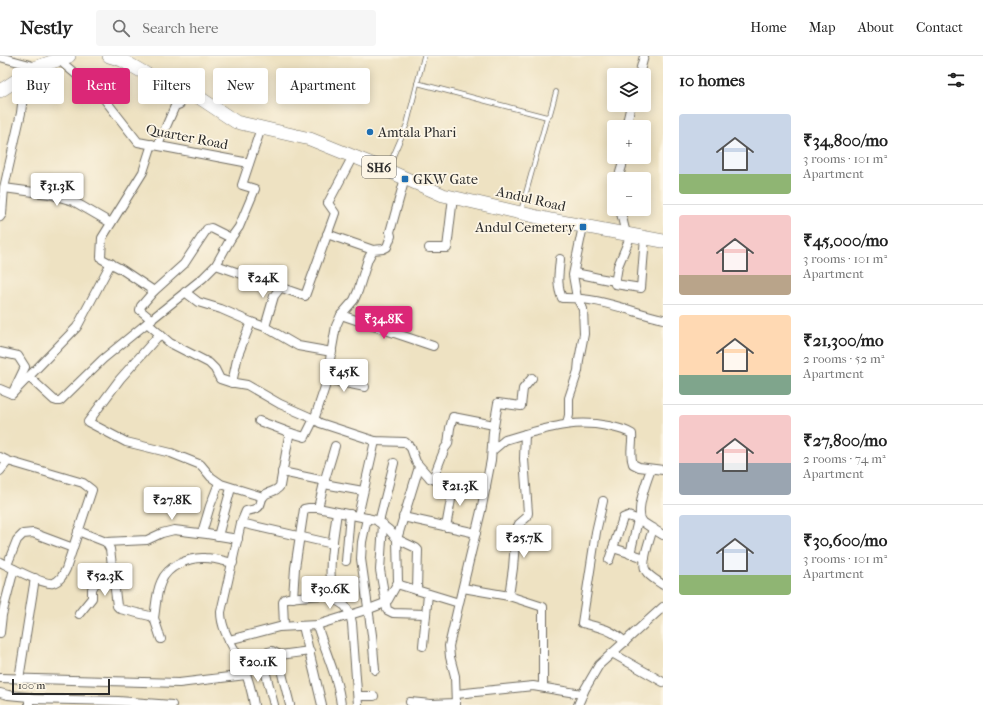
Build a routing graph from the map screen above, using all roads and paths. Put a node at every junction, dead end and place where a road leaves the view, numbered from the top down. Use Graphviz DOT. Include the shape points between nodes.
graph roads {
  1 [pos="109,56"];
  2 [pos="424,56"];
  3 [pos="644,56"];
  4 [pos="0,57"];
  5 [pos="64,58"];
  6 [pos="37,67"];
  7 [pos="641,68"];
  8 [pos="138,69"];
  9 [pos="417,83"];
  10 [pos="0,91"];
  11 [pos="556,92"];
  12 [pos="205,101"];
  13 [pos="180,104"];
  14 [pos="547,117"];
  15 [pos="261,128"];
  16 [pos="155,145"];
  17 [pos="353,156"];
  18 [pos="249,162"];
  19 [pos="387,170"];
  20 [pos="405,178"];
  21 [pos="4,188"];
  22 [pos="453,197"];
  23 [pos="520,213"];
  24 [pos="0,216"];
  25 [pos="622,216"];
  26 [pos="111,223"];
  27 [pos="583,226"];
  28 [pos="327,234"];
  29 [pos="628,234"];
  30 [pos="645,237"];
  31 [pos="231,238"];
  32 [pos="663,241"];
  33 [pos="429,248"];
  34 [pos="373,250"];
  35 [pos="560,259"];
  36 [pos="111,263"];
  37 [pos="216,265"];
  38 [pos="574,273"];
  39 [pos="616,280"];
  40 [pos="281,287"];
  41 [pos="154,291"];
  42 [pos="185,292"];
  43 [pos="577,298"];
  44 [pos="341,315"];
  45 [pos="663,319"];
  46 [pos="150,322"];
  47 [pos="251,322"];
  48 [pos="265,327"];
  49 [pos="160,334"];
  50 [pos="433,346"];
  51 [pos="0,352"];
  52 [pos="332,352"];
  53 [pos="29,377"];
  54 [pos="532,378"];
  55 [pos="326,379"];
  56 [pos="232,383"];
  57 [pos="365,387"];
  58 [pos="0,389"];
  59 [pos="12,394"];
  60 [pos="314,419"];
  61 [pos="259,421"];
  62 [pos="567,424"];
  63 [pos="494,425"];
  64 [pos="291,433"];
  65 [pos="525,434"];
  66 [pos="375,441"];
  67 [pos="335,446"];
  68 [pos="492,450"];
  69 [pos="0,457"];
  70 [pos="8,462"];
  71 [pos="394,463"];
  72 [pos="419,467"];
  73 [pos="651,469"];
  74 [pos="663,470"];
  75 [pos="0,471"];
  76 [pos="282,472"];
  77 [pos="430,478"];
  78 [pos="324,482"];
  79 [pos="219,483"];
  80 [pos="454,483"];
  81 [pos="231,488"];
  82 [pos="486,488"];
  83 [pos="363,491"];
  84 [pos="263,497"];
  85 [pos="603,501"];
  86 [pos="318,508"];
  87 [pos="337,512"];
  88 [pos="354,515"];
  89 [pos="403,517"];
  90 [pos="367,518"];
  91 [pos="640,520"];
  92 [pos="241,523"];
  93 [pos="381,523"];
  94 [pos="446,527"];
  95 [pos="653,528"];
  96 [pos="78,531"];
  97 [pos="202,533"];
  98 [pos="476,533"];
  99 [pos="663,535"];
  100 [pos="218,536"];
  101 [pos="299,537"];
  102 [pos="238,539"];
  103 [pos="397,539"];
  104 [pos="106,542"];
  105 [pos="333,544"];
  106 [pos="73,548"];
  107 [pos="613,548"];
  108 [pos="630,554"];
  109 [pos="645,558"];
  110 [pos="609,560"];
  111 [pos="346,561"];
  112 [pos="232,562"];
  113 [pos="7,566"];
  114 [pos="113,577"];
  115 [pos="35,578"];
  116 [pos="398,582"];
  117 [pos="663,585"];
  118 [pos="463,588"];
  119 [pos="417,590"];
  120 [pos="333,594"];
  121 [pos="428,594"];
  122 [pos="509,596"];
  123 [pos="293,598"];
  124 [pos="385,603"];
  125 [pos="459,603"];
  126 [pos="663,607"];
  127 [pos="369,609"];
  128 [pos="79,614"];
  129 [pos="425,614"];
  130 [pos="350,615"];
  131 [pos="154,618"];
  132 [pos="317,625"];
  133 [pos="284,626"];
  134 [pos="303,626"];
  135 [pos="0,633"];
  136 [pos="161,639"];
  137 [pos="229,640"];
  138 [pos="624,642"];
  139 [pos="423,646"];
  140 [pos="310,651"];
  141 [pos="612,653"];
  142 [pos="278,654"];
  143 [pos="261,656"];
  144 [pos="243,666"];
  145 [pos="375,670"];
  146 [pos="246,675"];
  147 [pos="0,678"];
  148 [pos="19,679"];
  149 [pos="663,682"];
  150 [pos="543,687"];
  151 [pos="0,693"];
  152 [pos="456,694"];
  153 [pos="582,694"];
  154 [pos="358,696"];
  155 [pos="374,696"];
  156 [pos="29,702"];
  157 [pos="410,702"];
  158 [pos="456,704"];
  159 [pos="172,705"];
  160 [pos="253,705"];
  161 [pos="274,705"];
  162 [pos="290,705"];
  163 [pos="322,705"];
  164 [pos="341,705"];
  165 [pos="358,705"];
  166 [pos="578,705"];
  1 -- 8 [label="main road, Andul Road / SH6"];
  2 -- 9 [label="lane"];
  3 -- 7 [label="street"];
  4 -- 6 [label="street"];
  5 -- 6 [label="main road"];
  5 -- 16 [label="street, Quarter Road" via="102,96 138,142"];
  6 -- 10 [label="main road"];
  6 -- 21 [label="street" via="24,87 21,113"];
  9 -- 14 [label="lane"];
  9 -- 19 [label="lane" via="407,124"];
  11 -- 14 [label="lane"];
  12 -- 15 [label="main road, Andul Road / SH6" via="236,122"];
  13 -- 16 [label="street" via="175,106"];
  14 -- 23 [label="lane"];
  15 -- 17 [label="main road, Andul Road / SH6" via="310,139"];
  15 -- 18 [label="street"];
  16 -- 18 [label="street, Quarter Road"];
  16 -- 26 [label="street" via="143,172"];
  17 -- 19 [label="main road, Andul Road / SH6"];
  17 -- 28 [label="street" via="328,203 335,213"];
  18 -- 31 [label="street" via="242,185 255,189 239,227"];
  19 -- 20 [label="main road, Andul Road / SH6"];
  20 -- 22 [label="main road, Andul Road / SH6"];
  20 -- 34 [label="street" via="387,247 383,250"];
  21 -- 24 [label="street"];
  21 -- 26 [label="street" via="49,194 73,201"];
  22 -- 23 [label="main road, Andul Road / SH6"];
  22 -- 33 [label="street" via="447,248"];
  23 -- 27 [label="main road, Andul Road / SH6"];
  25 -- 29 [label="street"];
  26 -- 36 [label="street" via="102,238 101,257"];
  27 -- 29 [label="main road, Andul Road / SH6"];
  27 -- 38 [label="street"];
  28 -- 34 [label="street"];
  28 -- 40 [label="street" via="305,296"];
  29 -- 30 [label="main road, Andul Road / SH6"];
  29 -- 39 [label="street"];
  30 -- 32 [label="main road, Andul Road / SH6"];
  30 -- 39 [label="street" via="640,288 615,284"];
  31 -- 37 [label="street"];
  31 -- 41 [label="street" via="207,228 184,264"];
  34 -- 44 [label="street" via="354,300"];
  35 -- 43 [label="street" via="558,276 562,298"];
  36 -- 41 [label="street"];
  36 -- 53 [label="street" via="77,327"];
  37 -- 40 [label="street"];
  37 -- 42 [label="street"];
  38 -- 39 [label="street"];
  38 -- 43 [label="street"];
  40 -- 48 [label="street" via="274,296"];
  41 -- 46 [label="street" via="140,310"];
  42 -- 46 [label="street"];
  42 -- 47 [label="street" via="198,302"];
  43 -- 45 [label="street" via="599,301"];
  43 -- 62 [label="street" via="584,309 584,334 578,371 569,398"];
  44 -- 50 [label="street"];
  44 -- 52 [label="street" via="336,326"];
  46 -- 49 [label="street"];
  46 -- 53 [label="street" via="103,359 60,401 54,400"];
  47 -- 48 [label="street"];
  47 -- 56 [label="street" via="238,355"];
  48 -- 52 [label="street" via="298,346"];
  49 -- 56 [label="street" via="170,343 209,363 220,379"];
  49 -- 79 [label="street" via="120,379 88,422 126,442 171,453 201,465"];
  51 -- 59 [label="street" via="18,356 25,367"];
  52 -- 55 [label="street"];
  53 -- 59 [label="street"];
  54 -- 63 [label="street" via="523,389 521,406 498,403"];
  55 -- 57 [label="street"];
  55 -- 60 [label="street"];
  56 -- 60 [label="street" via="247,385 276,402"];
  58 -- 59 [label="street"];
  60 -- 64 [label="street" via="305,437"];
  60 -- 66 [label="street"];
  61 -- 64 [label="street"];
  62 -- 65 [label="street"];
  62 -- 73 [label="street" via="591,423 632,434 630,457 633,464"];
  63 -- 68 [label="street"];
  63 -- 77 [label="street" via="453,417 448,444 434,476"];
  64 -- 76 [label="street"];
  65 -- 68 [label="street" via="505,440"];
  65 -- 122 [label="street" via="528,513 516,530"];
  66 -- 72 [label="street" via="405,442 411,448"];
  66 -- 83 [label="street"];
  67 -- 78 [label="street"];
  68 -- 82 [label="street"];
  69 -- 70 [label="street"];
  70 -- 75 [label="street"];
  70 -- 96 [label="street" via="83,483 92,490"];
  71 -- 93 [label="street"];
  72 -- 77 [label="street"];
  72 -- 89 [label="street"];
  73 -- 74 [label="street"];
  73 -- 91 [label="street" via="641,499"];
  76 -- 78 [label="street"];
  76 -- 84 [label="street" via="278,489"];
  77 -- 80 [label="street"];
  78 -- 83 [label="street"];
  78 -- 86 [label="street"];
  79 -- 81 [label="street"];
  79 -- 97 [label="street"];
  80 -- 82 [label="street"];
  80 -- 94 [label="street"];
  81 -- 84 [label="street"];
  81 -- 100 [label="street"];
  82 -- 98 [label="street"];
  83 -- 88 [label="street"];
  84 -- 92 [label="street" via="258,508 246,511"];
  85 -- 138 [label="street" via="592,553 582,623 610,631"];
  86 -- 87 [label="street"];
  86 -- 101 [label="street" via="304,509"];
  87 -- 88 [label="street"];
  87 -- 105 [label="street"];
  88 -- 90 [label="street"];
  88 -- 111 [label="street"];
  89 -- 94 [label="street"];
  89 -- 103 [label="street"];
  90 -- 93 [label="street"];
  90 -- 127 [label="street" via="361,559"];
  91 -- 95 [label="street"];
  91 -- 107 [label="street" via="628,516 623,518"];
  91 -- 108 [label="street"];
  92 -- 101 [label="street"];
  92 -- 102 [label="street"];
  93 -- 103 [label="street"];
  93 -- 124 [label="street" via="380,570"];
  94 -- 98 [label="street"];
  95 -- 99 [label="street"];
  95 -- 109 [label="street"];
  96 -- 104 [label="street"];
  96 -- 106 [label="street"];
  97 -- 100 [label="street"];
  97 -- 104 [label="street" via="174,530 147,540"];
  98 -- 118 [label="street"];
  100 -- 102 [label="street"];
  101 -- 105 [label="street"];
  101 -- 123 [label="street"];
  102 -- 112 [label="street"];
  103 -- 116 [label="street"];
  103 -- 119 [label="street" via="418,550"];
  104 -- 114 [label="street" via="110,549"];
  105 -- 120 [label="street" via="330,575"];
  106 -- 113 [label="street" via="33,533 23,534"];
  106 -- 115 [label="street" via="66,570 58,580 49,583"];
  107 -- 108 [label="street"];
  107 -- 110 [label="street"];
  108 -- 109 [label="street"];
  109 -- 117 [label="street" via="646,571"];
  112 -- 131 [label="street" via="194,559 181,562 168,571 158,590"];
  112 -- 137 [label="street" via="221,612"];
  113 -- 115 [label="street"];
  113 -- 135 [label="street"];
  114 -- 128 [label="street" via="99,577 92,589 92,598"];
  114 -- 131 [label="street" via="117,606"];
  115 -- 148 [label="street"];
  116 -- 119 [label="street" via="403,587"];
  116 -- 124 [label="street"];
  118 -- 122 [label="street"];
  118 -- 125 [label="street"];
  119 -- 121 [label="street"];
  120 -- 123 [label="street"];
  120 -- 130 [label="street" via="336,602 345,607"];
  121 -- 125 [label="street"];
  121 -- 129 [label="street"];
  122 -- 150 [label="street" via="540,606 544,610"];
  123 -- 133 [label="street" via="285,599 283,602"];
  124 -- 127 [label="street"];
  124 -- 129 [label="street" via="390,612"];
  125 -- 152 [label="street" via="449,646"];
  126 -- 138 [label="street"];
  127 -- 130 [label="street"];
  127 -- 145 [label="street"];
  129 -- 139 [label="street"];
  130 -- 132 [label="street"];
  130 -- 154 [label="street"];
  131 -- 136 [label="street"];
  132 -- 134 [label="street"];
  132 -- 164 [label="street" via="323,647 337,679"];
  133 -- 134 [label="street"];
  133 -- 137 [label="street"];
  134 -- 140 [label="street"];
  137 -- 144 [label="street"];
  138 -- 141 [label="street"];
  140 -- 142 [label="street"];
  140 -- 163 [label="street"];
  141 -- 149 [label="street"];
  141 -- 153 [label="street" via="599,665"];
  142 -- 143 [label="street" via="272,651"];
  142 -- 162 [label="street"];
  143 -- 144 [label="street"];
  143 -- 161 [label="street"];
  144 -- 146 [label="street"];
  146 -- 148 [label="street" via="179,683"];
  146 -- 160 [label="street"];
  147 -- 148 [label="street"];
  150 -- 152 [label="street"];
  150 -- 153 [label="street"];
  151 -- 156 [label="street" via="29,697"];
  152 -- 158 [label="street"];
  153 -- 166 [label="street"];
  154 -- 155 [label="street"];
  154 -- 165 [label="street"];
  156 -- 159 [label="street" via="118,700"];
  157 -- 158 [label="street"];
}
